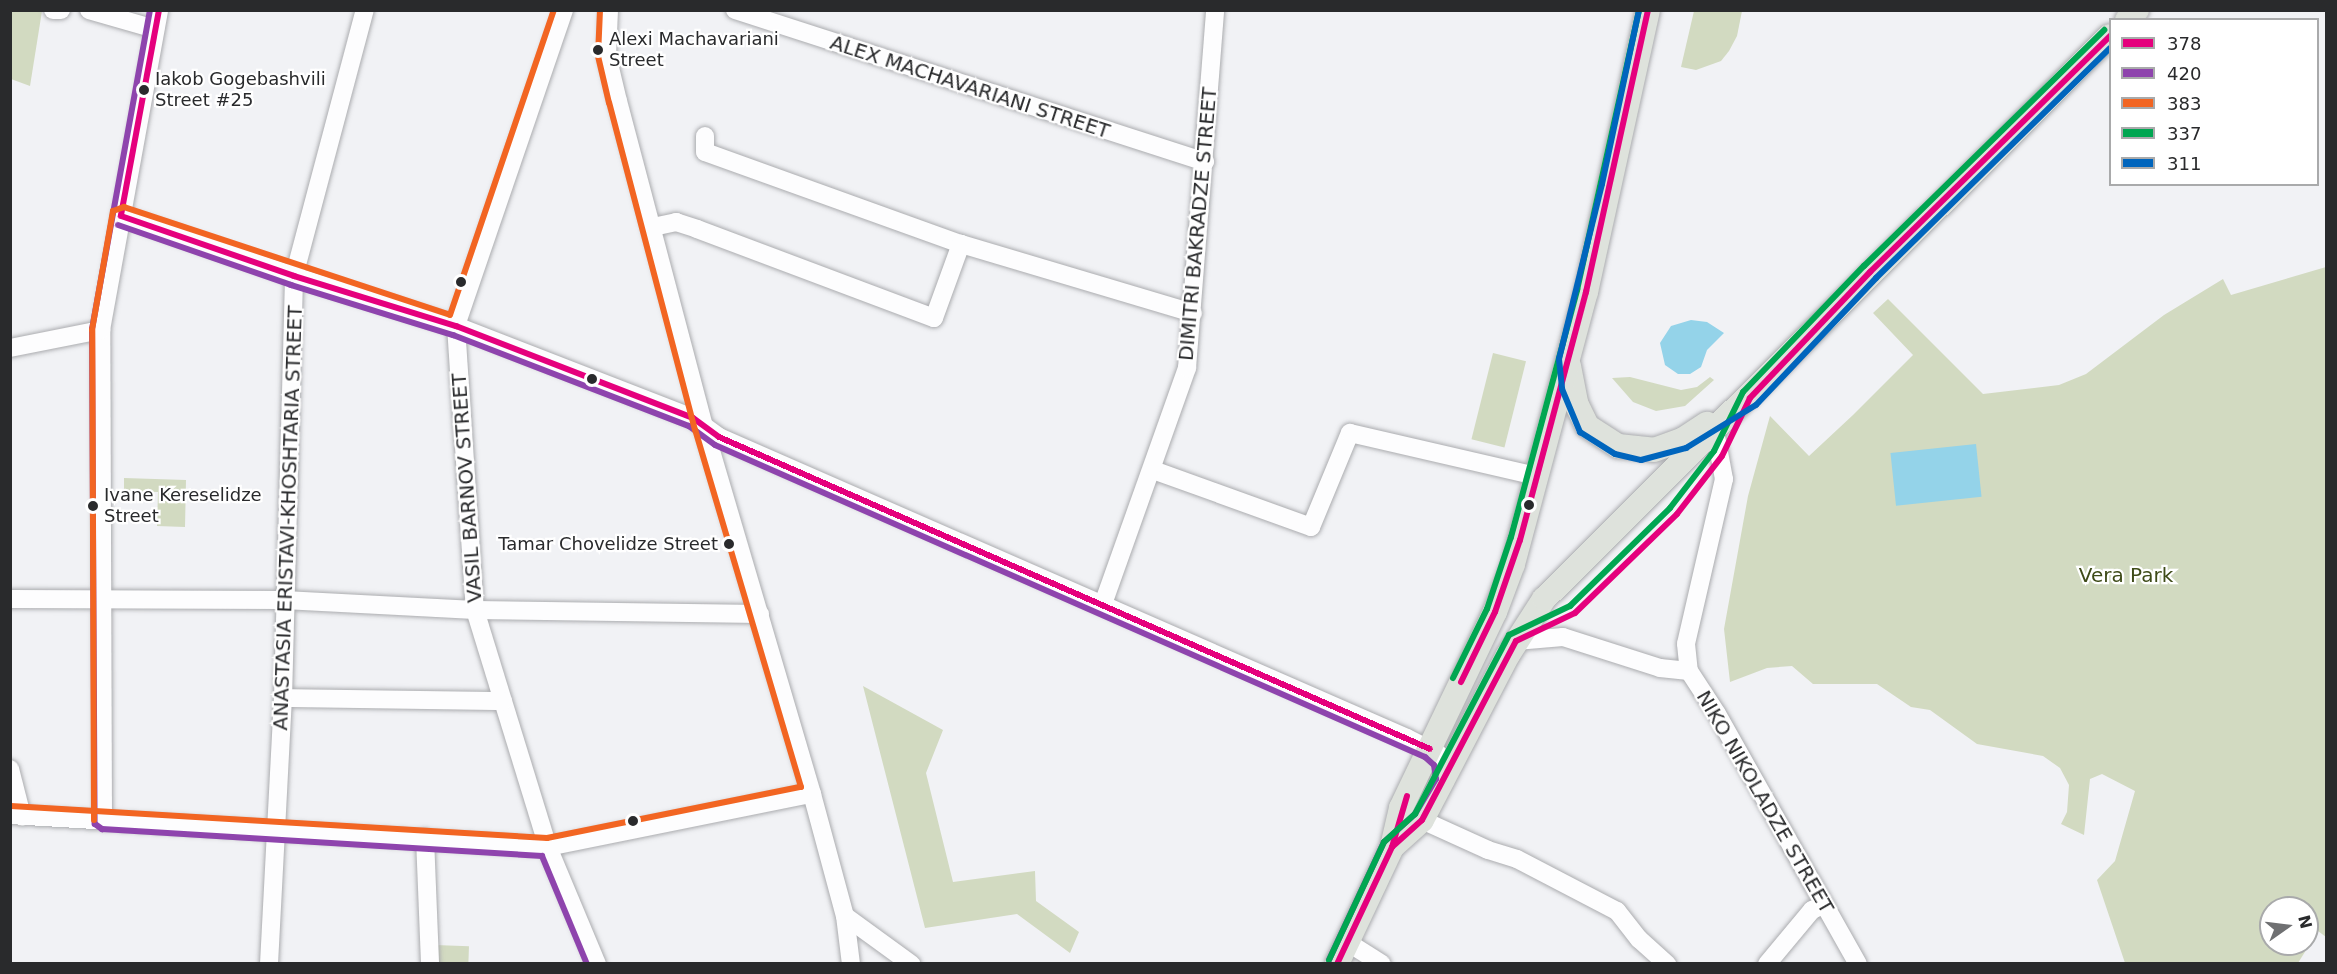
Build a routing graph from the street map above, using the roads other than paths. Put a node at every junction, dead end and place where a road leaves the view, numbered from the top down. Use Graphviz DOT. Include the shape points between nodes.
graph roads {
  1 [pos="53,10"];
  2 [pos="61,10"];
  3 [pos="89,10"];
  4 [pos="159,10"];
  5 [pos="365,10"];
  6 [pos="564,10"];
  7 [pos="735,10"];
  8 [pos="1215,10"];
  9 [pos="610,12"];
  10 [pos="1642,12"];
  11 [pos="155,29"];
  12 [pos="2109,37"];
  13 [pos="705,136"];
  14 [pos="1205,162"];
  15 [pos="121,216"];
  16 [pos="653,227"];
  17 [pos="961,244"];
  18 [pos="294,276"];
  19 [pos="1193,313"];
  20 [pos="456,326"];
  21 [pos="101,330"];
  22 [pos="10,348"];
  23 [pos="1568,359"];
  24 [pos="1750,398"];
  25 [pos="705,427"];
  26 [pos="1715,431"];
  27 [pos="1154,470"];
  28 [pos="1536,476"];
  29 [pos="10,598"];
  30 [pos="100,600"];
  31 [pos="284,600"];
  32 [pos="1103,604"];
  33 [pos="475,610"];
  34 [pos="760,614"];
  35 [pos="1516,641"];
  36 [pos="1689,671"];
  37 [pos="283,698"];
  38 [pos="503,701"];
  39 [pos="1430,749"];
  40 [pos="10,769"];
  41 [pos="1445,781"];
  42 [pos="812,794"];
  43 [pos="16,815"];
  44 [pos="103,820"];
  45 [pos="1422,820"];
  46 [pos="278,832"];
  47 [pos="425,838"];
  48 [pos="548,847"];
  49 [pos="1392,847"];
  50 [pos="1823,905"];
  51 [pos="845,916"];
  52 [pos="1342,953"];
  53 [pos="269,963"];
  54 [pos="430,963"];
  55 [pos="597,963"];
  56 [pos="851,963"];
  57 [pos="911,963"];
  58 [pos="1382,963"];
  59 [pos="1667,963"];
  60 [pos="1767,963"];
  61 [pos="1858,963"];
  1 -- 2 [label="street"];
  3 -- 11 [label="street"];
  4 -- 11 [label="street"];
  5 -- 18 [label="street, ANASTASIA ERISTAVI-KHOSHTARIA STREET"];
  6 -- 20 [label="street, VASIL BARNOV STREET"];
  7 -- 14 [label="street, ALEX MACHAVARIANI STREET"];
  8 -- 14 [label="street, DIMITRI BAKRADZE STREET"];
  9 -- 16 [label="street" via="609,65"];
  10 -- 23 [label="main road" via="1611,186"];
  11 -- 15 [label="street"];
  12 -- 24 [label="main road" via="1870,272"];
  13 -- 17 [label="street" via="705,152"];
  14 -- 19 [label="street, DIMITRI BAKRADZE STREET"];
  15 -- 18 [label="street"];
  15 -- 21 [label="street"];
  16 -- 17 [label="street" via="676,222 686,225 934,318"];
  16 -- 25 [label="street"];
  17 -- 19 [label="street"];
  18 -- 20 [label="street"];
  18 -- 31 [label="street, ANASTASIA ERISTAVI-KHOSHTARIA STREET"];
  19 -- 27 [label="street, DIMITRI BAKRADZE STREET" via="1187,368"];
  20 -- 25 [label="street" via="693,418"];
  20 -- 33 [label="street, VASIL BARNOV STREET"];
  21 -- 22 [label="street"];
  21 -- 30 [label="street"];
  23 -- 24 [label="main road" via="1571,386 1587,426 1604,439 1631,449 1667,447"];
  23 -- 28 [label="main road"];
  24 -- 26 [label="main road"];
  25 -- 32 [label="street" via="719,437"];
  25 -- 34 [label="street"];
  26 -- 35 [label="main road" via="1557,586"];
  26 -- 36 [label="street" via="1724,478 1686,644"];
  27 -- 28 [label="street" via="1311,527 1350,434"];
  27 -- 32 [label="street, DIMITRI BAKRADZE STREET"];
  28 -- 39 [label="main road" via="1513,564 1495,612"];
  29 -- 30 [label="street"];
  30 -- 31 [label="street"];
  30 -- 44 [label="street"];
  31 -- 33 [label="street"];
  31 -- 37 [label="street, ANASTASIA ERISTAVI-KHOSHTARIA STREET"];
  32 -- 39 [label="street"];
  33 -- 34 [label="street"];
  33 -- 38 [label="street, VASIL BARNOV STREET"];
  34 -- 42 [label="street"];
  35 -- 36 [label="street, NIKO NIKOLADZE STREET" via="1563,637 1660,668"];
  35 -- 41 [label="main road"];
  36 -- 50 [label="street, NIKO NIKOLADZE STREET" via="1718,714"];
  37 -- 38 [label="street"];
  37 -- 46 [label="street, ANASTASIA ERISTAVI-KHOSHTARIA STREET"];
  38 -- 48 [label="street, VASIL BARNOV STREET"];
  39 -- 41 [label="street" via="1442,761"];
  39 -- 49 [label="main road" via="1401,808"];
  40 -- 43 [label="street"];
  41 -- 45 [label="main road"];
  42 -- 48 [label="street"];
  42 -- 51 [label="street"];
  43 -- 44 [label="street"];
  44 -- 46 [label="street"];
  45 -- 49 [label="main road"];
  45 -- 59 [label="street" via="1517,859 1617,911 1639,939"];
  46 -- 47 [label="street"];
  46 -- 53 [label="street, ANASTASIA ERISTAVI-KHOSHTARIA STREET"];
  47 -- 48 [label="street"];
  47 -- 54 [label="street"];
  48 -- 55 [label="street, VASIL BARNOV STREET"];
  49 -- 52 [label="main road"];
  50 -- 60 [label="street" via="1812,910"];
  50 -- 61 [label="street, NIKO NIKOLADZE STREET"];
  51 -- 56 [label="street"];
  51 -- 57 [label="street"];
  52 -- 58 [label="street"];
}
